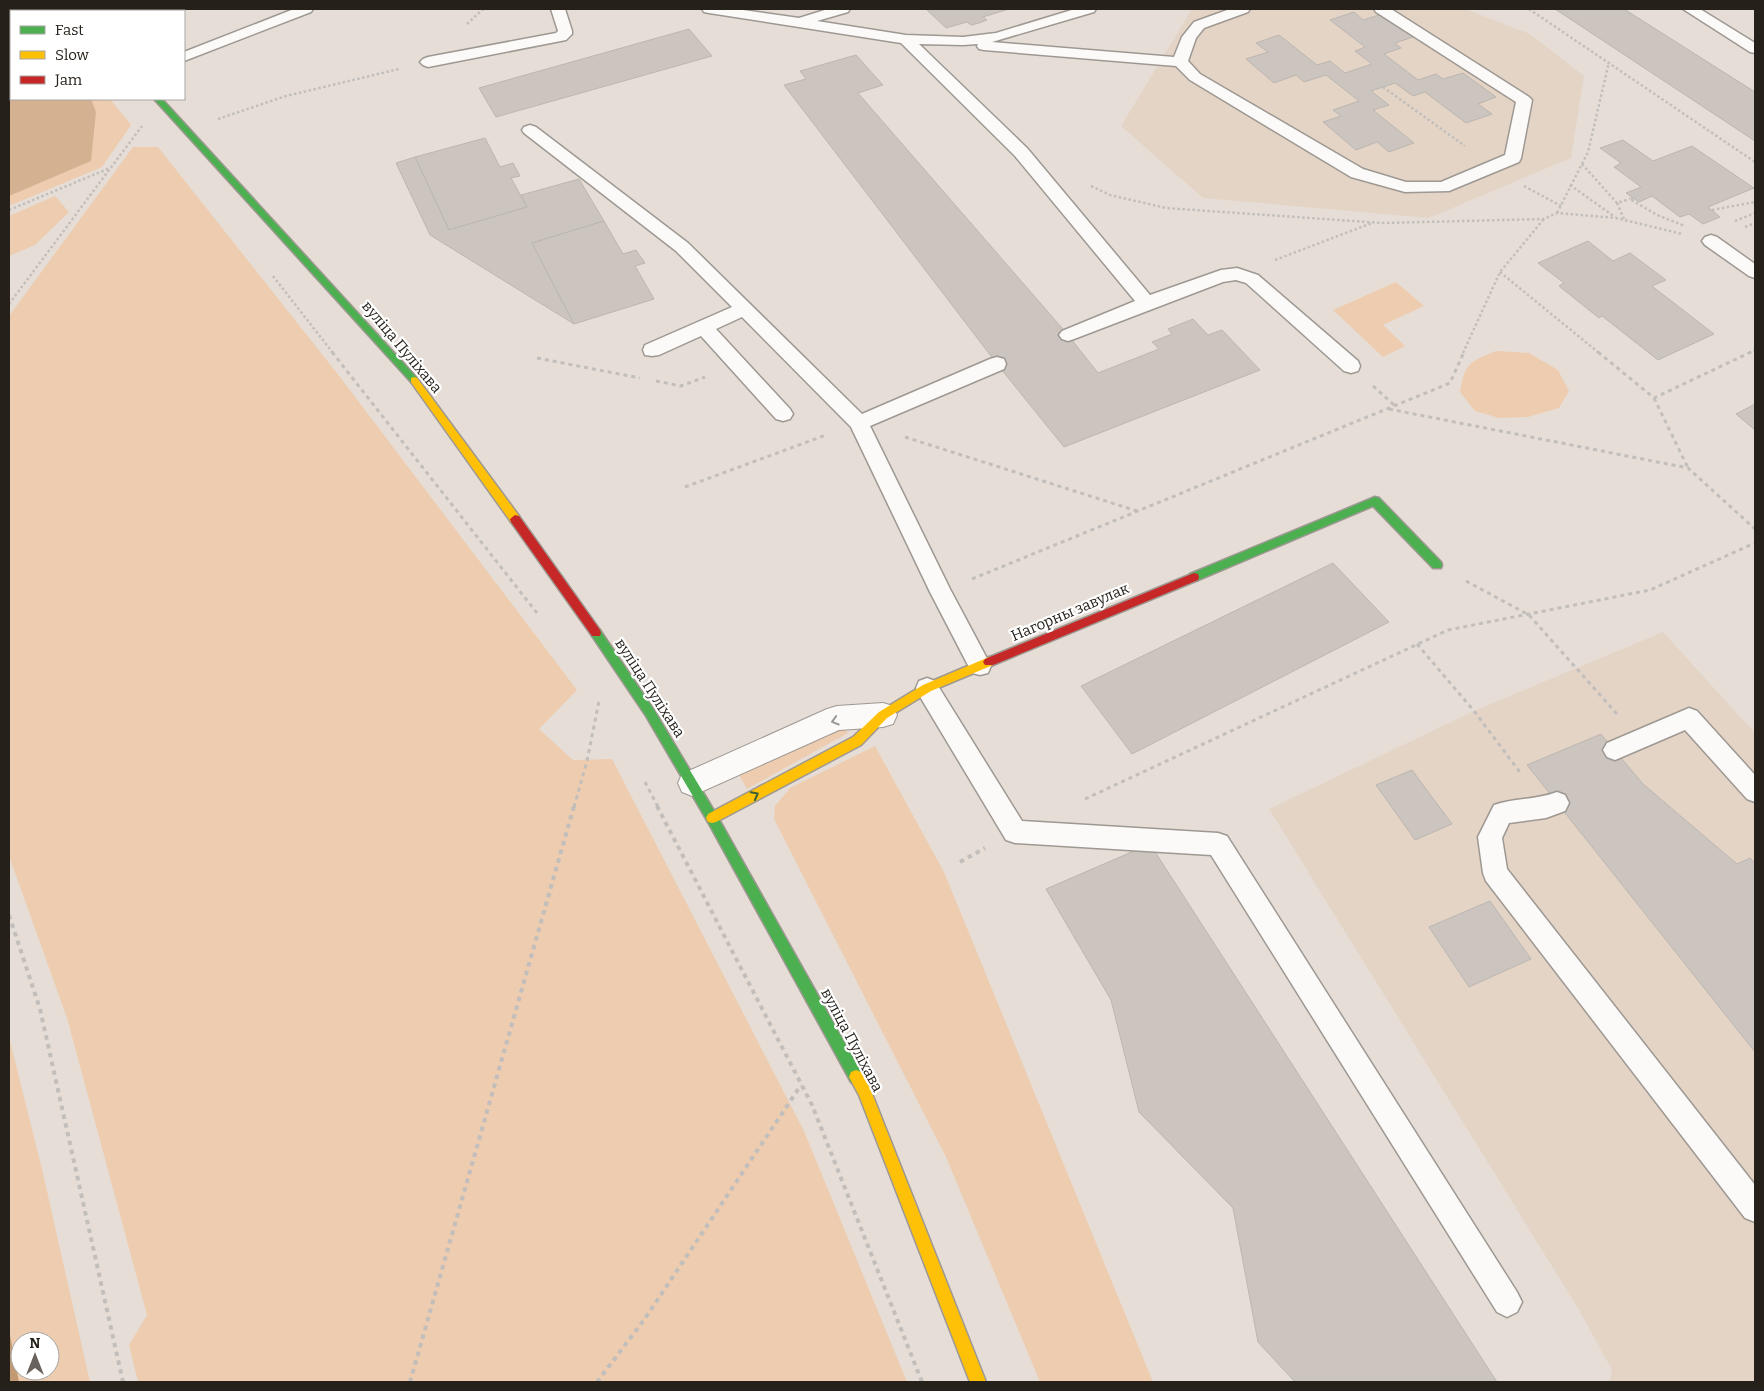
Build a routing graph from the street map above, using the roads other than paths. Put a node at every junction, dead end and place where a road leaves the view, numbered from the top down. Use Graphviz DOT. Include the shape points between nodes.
graph roads {
  1 [pos="306,9"];
  2 [pos="558,9"];
  3 [pos="709,9"];
  4 [pos="843,9"];
  5 [pos="1089,9"];
  6 [pos="1243,9"];
  7 [pos="1381,9"];
  8 [pos="1690,9"];
  9 [pos="799,22"];
  10 [pos="906,39"];
  11 [pos="1755,49"];
  12 [pos="185,58"];
  13 [pos="428,62"];
  14 [pos="1180,62"];
  15 [pos="159,100"];
  16 [pos="530,130"];
  17 [pos="1711,241"];
  18 [pos="1755,272"];
  19 [pos="1147,303"];
  20 [pos="745,308"];
  21 [pos="703,327"];
  22 [pos="1068,335"];
  23 [pos="652,350"];
  24 [pos="997,364"];
  25 [pos="1351,366"];
  26 [pos="783,414"];
  27 [pos="859,423"];
  28 [pos="1437,565"];
  29 [pos="980,666"];
  30 [pos="927,688"];
  31 [pos="883,715"];
  32 [pos="1615,750"];
  33 [pos="692,783"];
  34 [pos="1755,791"];
  35 [pos="1552,805"];
  36 [pos="712,818"];
  37 [pos="1755,1208"];
  38 [pos="1507,1302"];
  39 [pos="978,1382"];
  1 -- 12 [label="lane"];
  2 -- 13 [label="lane" via="565,31 561,37"];
  3 -- 9 [label="lane"];
  4 -- 9 [label="lane"];
  5 -- 10 [label="lane" via="998,37 963,41"];
  6 -- 14 [label="lane" via="1199,25 1189,36"];
  7 -- 14 [label="lane" via="1524,100 1514,158 1443,187 1405,187 1357,173 1196,76"];
  8 -- 11 [label="lane"];
  9 -- 10 [label="lane"];
  10 -- 14 [label="lane"];
  10 -- 19 [label="lane" via="1021,152"];
  15 -- 33 [label="street, вуліца Пуліхава" via="406,371 559,579 650,713"];
  16 -- 20 [label="lane" via="682,247"];
  17 -- 18 [label="lane"];
  19 -- 22 [label="lane"];
  19 -- 25 [label="lane" via="1221,276 1237,274 1252,279"];
  20 -- 21 [label="lane"];
  20 -- 27 [label="lane"];
  21 -- 23 [label="lane"];
  21 -- 26 [label="lane"];
  24 -- 27 [label="lane"];
  27 -- 29 [label="lane"];
  28 -- 29 [label="street, Нагорны завулак" via="1375,501"];
  29 -- 30 [label="street, Нагорны завулак"];
  30 -- 31 [label="street, Нагорны завулак"];
  30 -- 38 [label="lane" via="1015,832 1218,844"];
  31 -- 33 [label="street, one-way" via="837,718"];
  36 -- 31 [label="street, Нагорны завулак, one-way" via="857,741"];
  32 -- 34 [label="lane" via="1690,718"];
  33 -- 36 [label="street, вуліца Пуліхава"];
  35 -- 37 [label="lane" via="1502,813 1490,837 1495,873"];
  36 -- 39 [label="street, вуліца Пуліхава" via="864,1091"];
}
